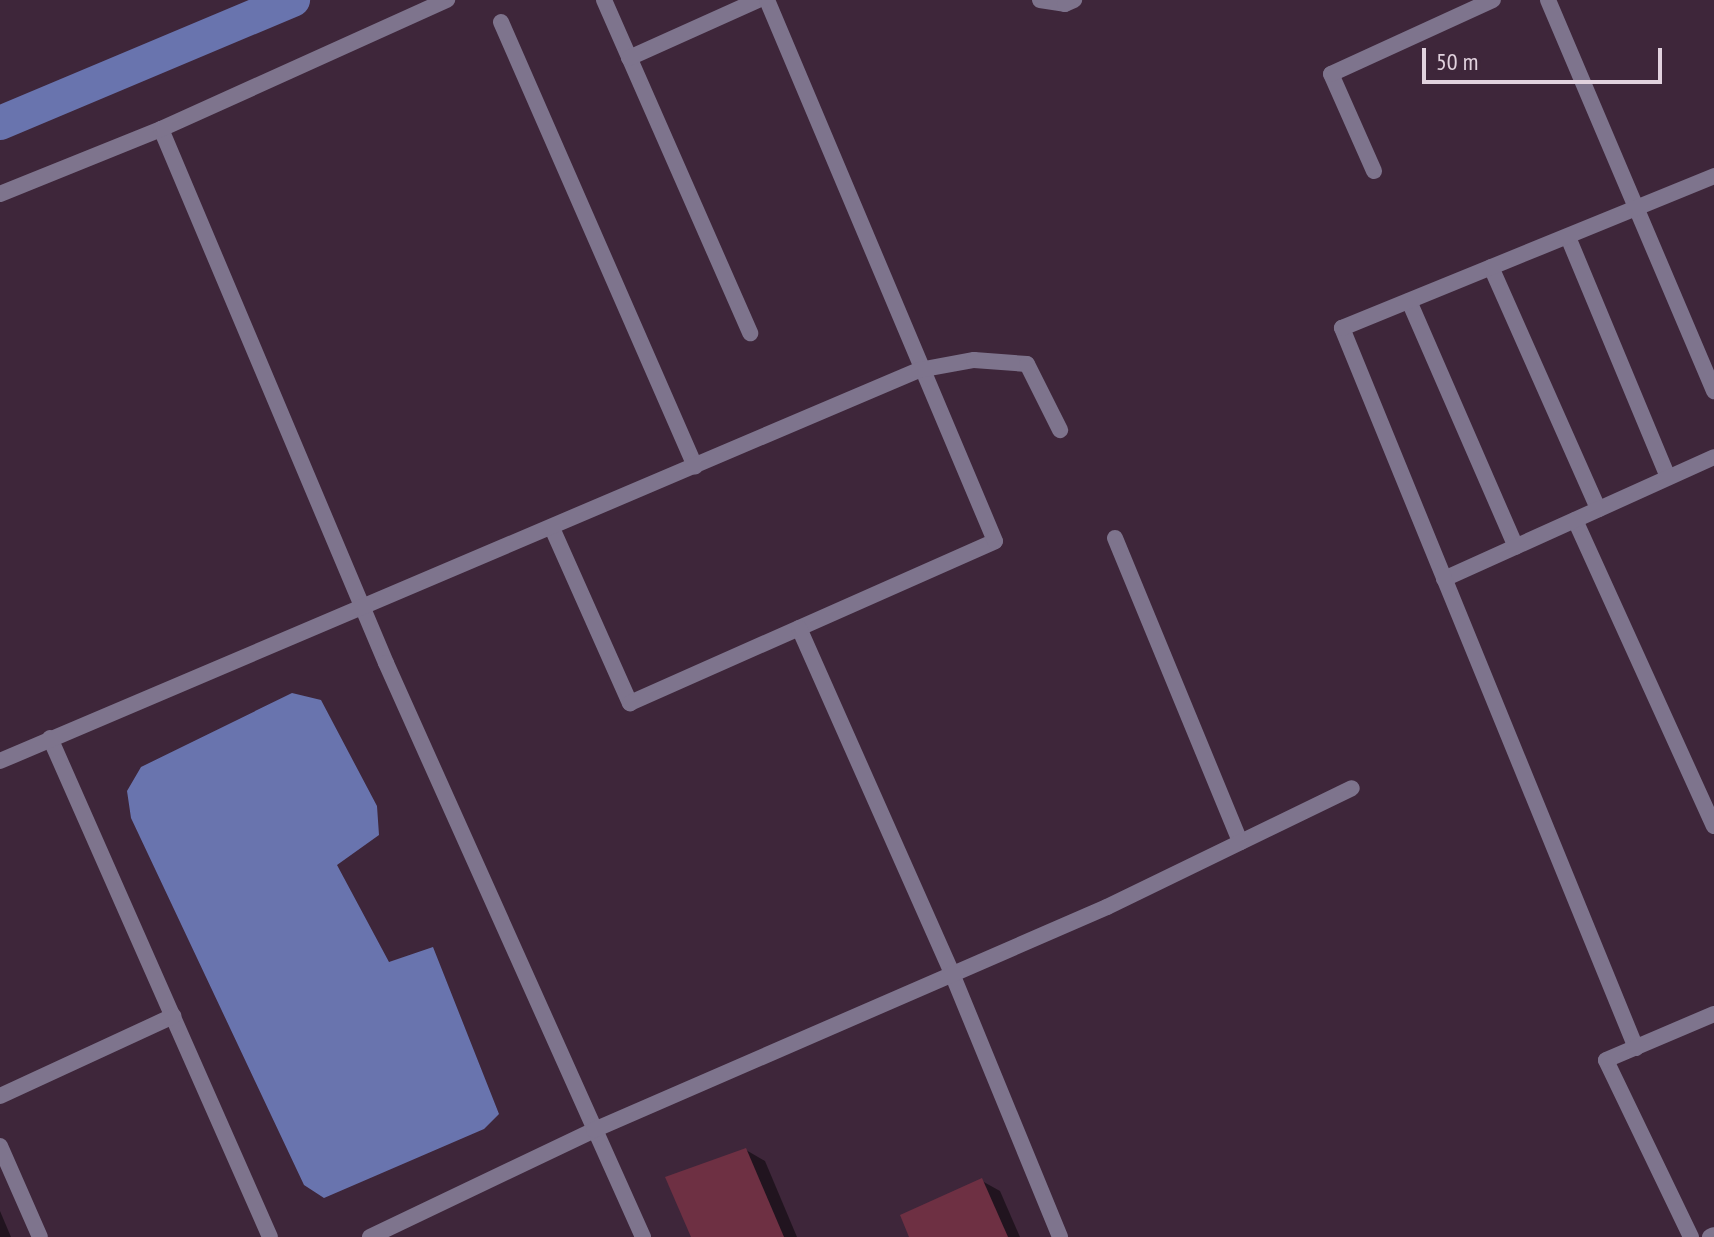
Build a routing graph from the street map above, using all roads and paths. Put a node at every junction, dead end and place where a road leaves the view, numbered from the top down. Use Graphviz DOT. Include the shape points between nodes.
graph roads {
  1 [pos="447,0"];
  2 [pos="604,0"];
  3 [pos="758,0"];
  4 [pos="767,0"];
  5 [pos="1040,0"];
  6 [pos="1074,0"];
  7 [pos="1493,0"];
  8 [pos="1548,0"];
  9 [pos="501,22"];
  10 [pos="629,58"];
  11 [pos="161,129"];
  12 [pos="1374,171"];
  13 [pos="1713,180"];
  14 [pos="0,194"];
  15 [pos="1637,209"];
  16 [pos="1568,237"];
  17 [pos="1491,267"];
  18 [pos="1409,301"];
  19 [pos="750,333"];
  20 [pos="919,370"];
  21 [pos="1714,391"];
  22 [pos="1060,430"];
  23 [pos="1714,457"];
  24 [pos="695,467"];
  25 [pos="1668,477"];
  26 [pos="1598,509"];
  27 [pos="1575,520"];
  28 [pos="552,528"];
  29 [pos="1115,538"];
  30 [pos="1516,547"];
  31 [pos="1444,579"];
  32 [pos="365,604"];
  33 [pos="799,628"];
  34 [pos="50,738"];
  35 [pos="0,761"];
  36 [pos="1352,788"];
  37 [pos="1714,826"];
  38 [pos="1240,842"];
  39 [pos="953,976"];
  40 [pos="1714,1014"];
  41 [pos="173,1016"];
  42 [pos="1636,1048"];
  43 [pos="0,1096"];
  44 [pos="594,1130"];
  45 [pos="0,1146"];
  46 [pos="40,1237"];
  47 [pos="270,1237"];
  48 [pos="370,1237"];
  49 [pos="643,1237"];
  50 [pos="1060,1237"];
  51 [pos="1691,1237"];
  1 -- 11 [label="lane"];
  2 -- 10 [label="lane"];
  3 -- 10 [label="lane"];
  4 -- 20 [label="lane"];
  5 -- 6 [label="lane"];
  7 -- 12 [label="lane" via="1331,74"];
  8 -- 15 [label="lane"];
  9 -- 24 [label="lane"];
  10 -- 19 [label="lane"];
  11 -- 14 [label="lane"];
  11 -- 32 [label="lane"];
  13 -- 15 [label="lane"];
  15 -- 16 [label="lane"];
  15 -- 21 [label="lane"];
  16 -- 17 [label="lane"];
  16 -- 25 [label="lane"];
  17 -- 18 [label="lane"];
  17 -- 26 [label="lane"];
  18 -- 30 [label="lane"];
  18 -- 31 [label="lane" via="1342,328"];
  20 -- 22 [label="lane" via="974,360 1027,364"];
  20 -- 24 [label="lane"];
  20 -- 33 [label="lane" via="995,541"];
  23 -- 25 [label="lane"];
  24 -- 28 [label="lane"];
  25 -- 26 [label="lane"];
  26 -- 27 [label="lane"];
  27 -- 30 [label="lane"];
  27 -- 37 [label="lane"];
  28 -- 32 [label="lane"];
  28 -- 33 [label="lane" via="630,703"];
  29 -- 38 [label="lane"];
  30 -- 31 [label="lane"];
  31 -- 42 [label="lane"];
  32 -- 34 [label="lane"];
  32 -- 44 [label="lane"];
  33 -- 39 [label="lane"];
  34 -- 35 [label="lane"];
  34 -- 41 [label="lane"];
  36 -- 38 [label="lane"];
  38 -- 39 [label="lane"];
  39 -- 44 [label="lane"];
  39 -- 50 [label="lane"];
  40 -- 42 [label="lane"];
  41 -- 43 [label="lane"];
  41 -- 47 [label="lane"];
  42 -- 51 [label="lane" via="1606,1060"];
  44 -- 48 [label="lane"];
  44 -- 49 [label="lane"];
  45 -- 46 [label="lane"];
}
